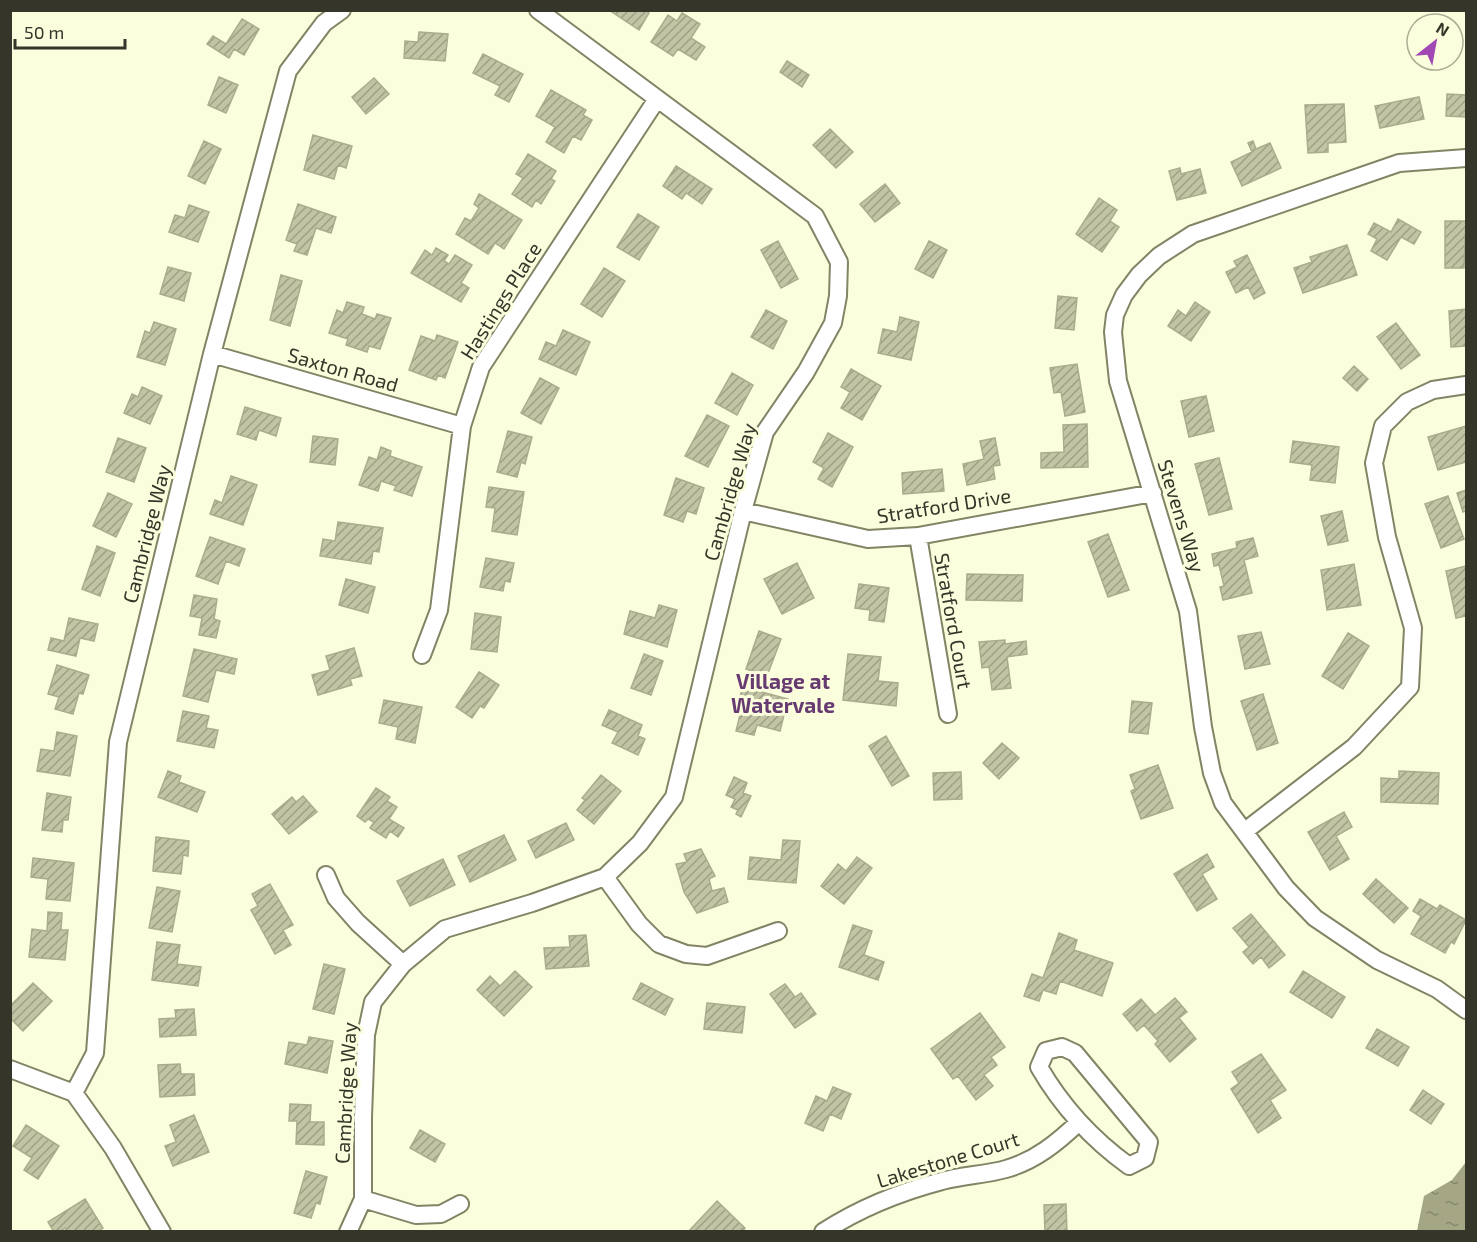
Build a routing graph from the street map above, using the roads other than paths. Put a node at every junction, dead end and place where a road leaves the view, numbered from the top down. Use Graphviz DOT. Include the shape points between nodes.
graph roads {
  1 [pos="342,10"];
  2 [pos="538,10"];
  3 [pos="657,99"];
  4 [pos="1467,158"];
  5 [pos="212,354"];
  6 [pos="1467,385"];
  7 [pos="462,426"];
  8 [pos="1153,493"];
  9 [pos="743,511"];
  10 [pos="918,536"];
  11 [pos="422,655"];
  12 [pos="948,714"];
  13 [pos="1245,831"];
  14 [pos="326,875"];
  15 [pos="605,877"];
  16 [pos="778,931"];
  17 [pos="403,964"];
  18 [pos="1467,1010"];
  19 [pos="10,1070"];
  20 [pos="74,1093"];
  21 [pos="1079,1122"];
  22 [pos="363,1199"];
  23 [pos="460,1204"];
  24 [pos="162,1232"];
  25 [pos="348,1232"];
  26 [pos="823,1232"];
  1 -- 5 [label="street, Cambridge Way" via="324,23 288,71"];
  2 -- 3 [label="street, Cambridge Way"];
  3 -- 7 [label="street, Hastings Place" via="481,367"];
  3 -- 9 [label="street, Cambridge Way" via="815,216 839,262 833,323 806,372 765,432"];
  4 -- 8 [label="street, Stevens Way" via="1399,163 1193,234 1159,256 1139,275 1124,294 1113,332 1118,381"];
  5 -- 7 [label="street, Saxton Road"];
  5 -- 20 [label="street, Cambridge Way" via="118,742 94,1053"];
  6 -- 13 [label="street" via="1433,390 1407,402 1383,426 1374,463 1387,537 1413,628 1410,687 1354,747"];
  7 -- 11 [label="street, Hastings Place" via="439,610"];
  8 -- 10 [label="street, Stratford Drive"];
  8 -- 13 [label="street, Stevens Way" via="1188,611 1212,773 1223,803"];
  9 -- 10 [label="street, Stratford Drive" via="867,539"];
  9 -- 15 [label="street, Cambridge Way" via="674,797 640,843"];
  10 -- 12 [label="street, Stratford Court"];
  13 -- 18 [label="street, Stevens Way" via="1286,888 1315,918 1377,960 1437,989"];
  14 -- 17 [label="street" via="336,898"];
  15 -- 16 [label="street" via="639,924 659,944 686,954 707,956"];
  15 -- 17 [label="street, Cambridge Way" via="445,929"];
  17 -- 22 [label="street, Cambridge Way" via="373,1002 366,1035"];
  19 -- 20 [label="street"];
  20 -- 24 [label="street" via="113,1148"];
  21 -- 21 [label="street" via="1129,1166 1145,1158 1149,1142 1075,1053 1062,1047 1046,1051 1039,1066"];
  21 -- 26 [label="street, Lakestone Court" via="1051,1148 1008,1168 898,1194"];
  22 -- 23 [label="street" via="416,1215 441,1214"];
  22 -- 25 [label="street, Cambridge Way"];
}
